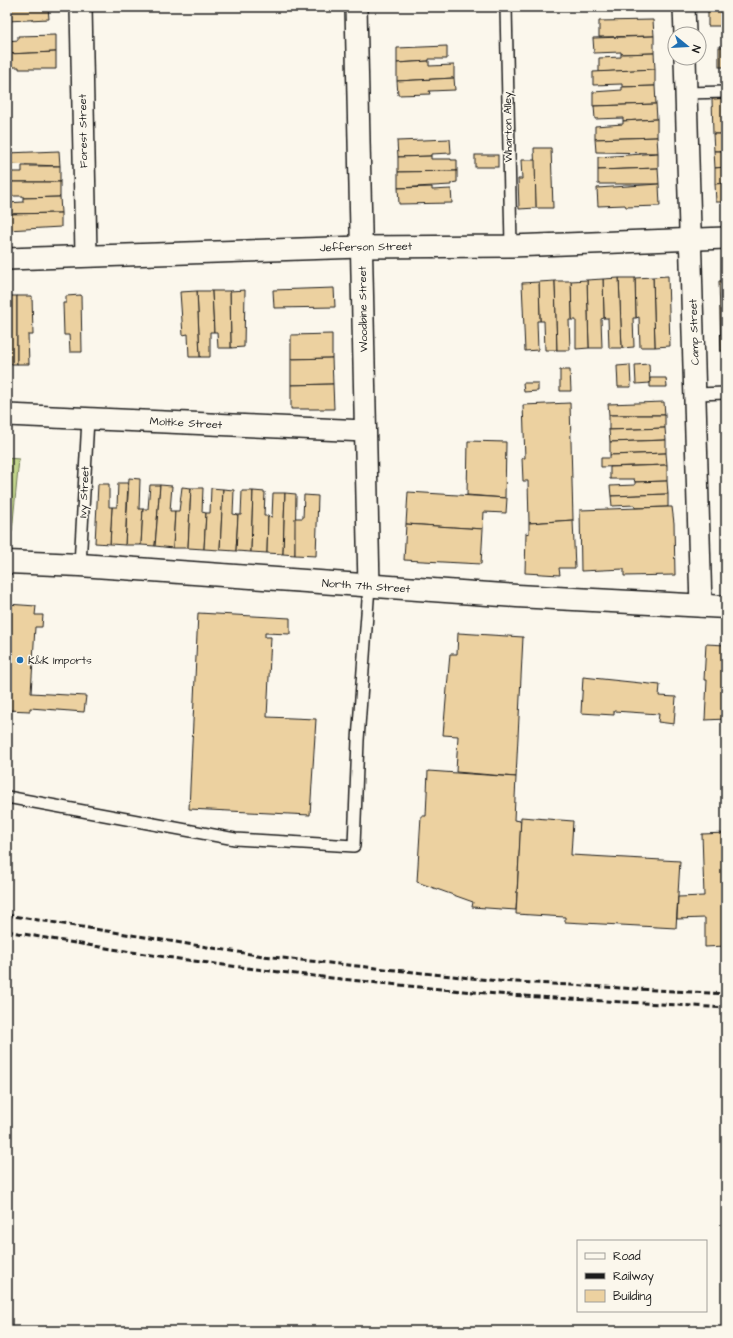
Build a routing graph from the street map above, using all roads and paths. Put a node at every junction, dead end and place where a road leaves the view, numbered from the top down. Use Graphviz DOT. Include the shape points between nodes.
graph roads {
  1 [pos="81,7"];
  2 [pos="356,7"];
  3 [pos="506,7"];
  4 [pos="684,7"];
  5 [pos="685,26"];
  6 [pos="685,66"];
  7 [pos="726,92"];
  8 [pos="686,93"];
  9 [pos="691,238"];
  10 [pos="726,238"];
  11 [pos="511,246"];
  12 [pos="361,247"];
  13 [pos="86,256"];
  14 [pos="7,259"];
  15 [pos="726,393"];
  16 [pos="696,394"];
  17 [pos="7,415"];
  18 [pos="88,419"];
  19 [pos="365,431"];
  20 [pos="7,562"];
  21 [pos="80,565"];
  22 [pos="369,586"];
  23 [pos="701,606"];
  24 [pos="726,608"];
  25 [pos="7,797"];
  1 -- 13 [label="street, Forest Street"];
  2 -- 12 [label="street, Woodbine Street"];
  3 -- 11 [label="lane, Wharton Alley"];
  4 -- 5 [label="street"];
  6 -- 8 [label="street, Camp Street"];
  7 -- 8 [label="lane"];
  8 -- 9 [label="street, Camp Street"];
  9 -- 10 [label="street, Jefferson Street"];
  9 -- 11 [label="street, Jefferson Street"];
  9 -- 16 [label="street, Camp Street"];
  11 -- 12 [label="street, Jefferson Street"];
  12 -- 13 [label="street, Jefferson Street"];
  12 -- 19 [label="street, Woodbine Street"];
  13 -- 14 [label="street, Jefferson Street"];
  15 -- 16 [label="lane"];
  16 -- 23 [label="street, Camp Street"];
  17 -- 18 [label="street, Moltke Street"];
  18 -- 19 [label="street, Moltke Street"];
  18 -- 21 [label="lane, Ivy Street"];
  19 -- 22 [label="street, Woodbine Street"];
  20 -- 21 [label="main road, North 7th Street"];
  21 -- 22 [label="main road, North 7th Street"];
  22 -- 23 [label="main road, North 7th Street"];
  22 -- 25 [label="lane" via="358,740 354,846 235,839"];
  23 -- 24 [label="main road, North 7th Street"];
}
